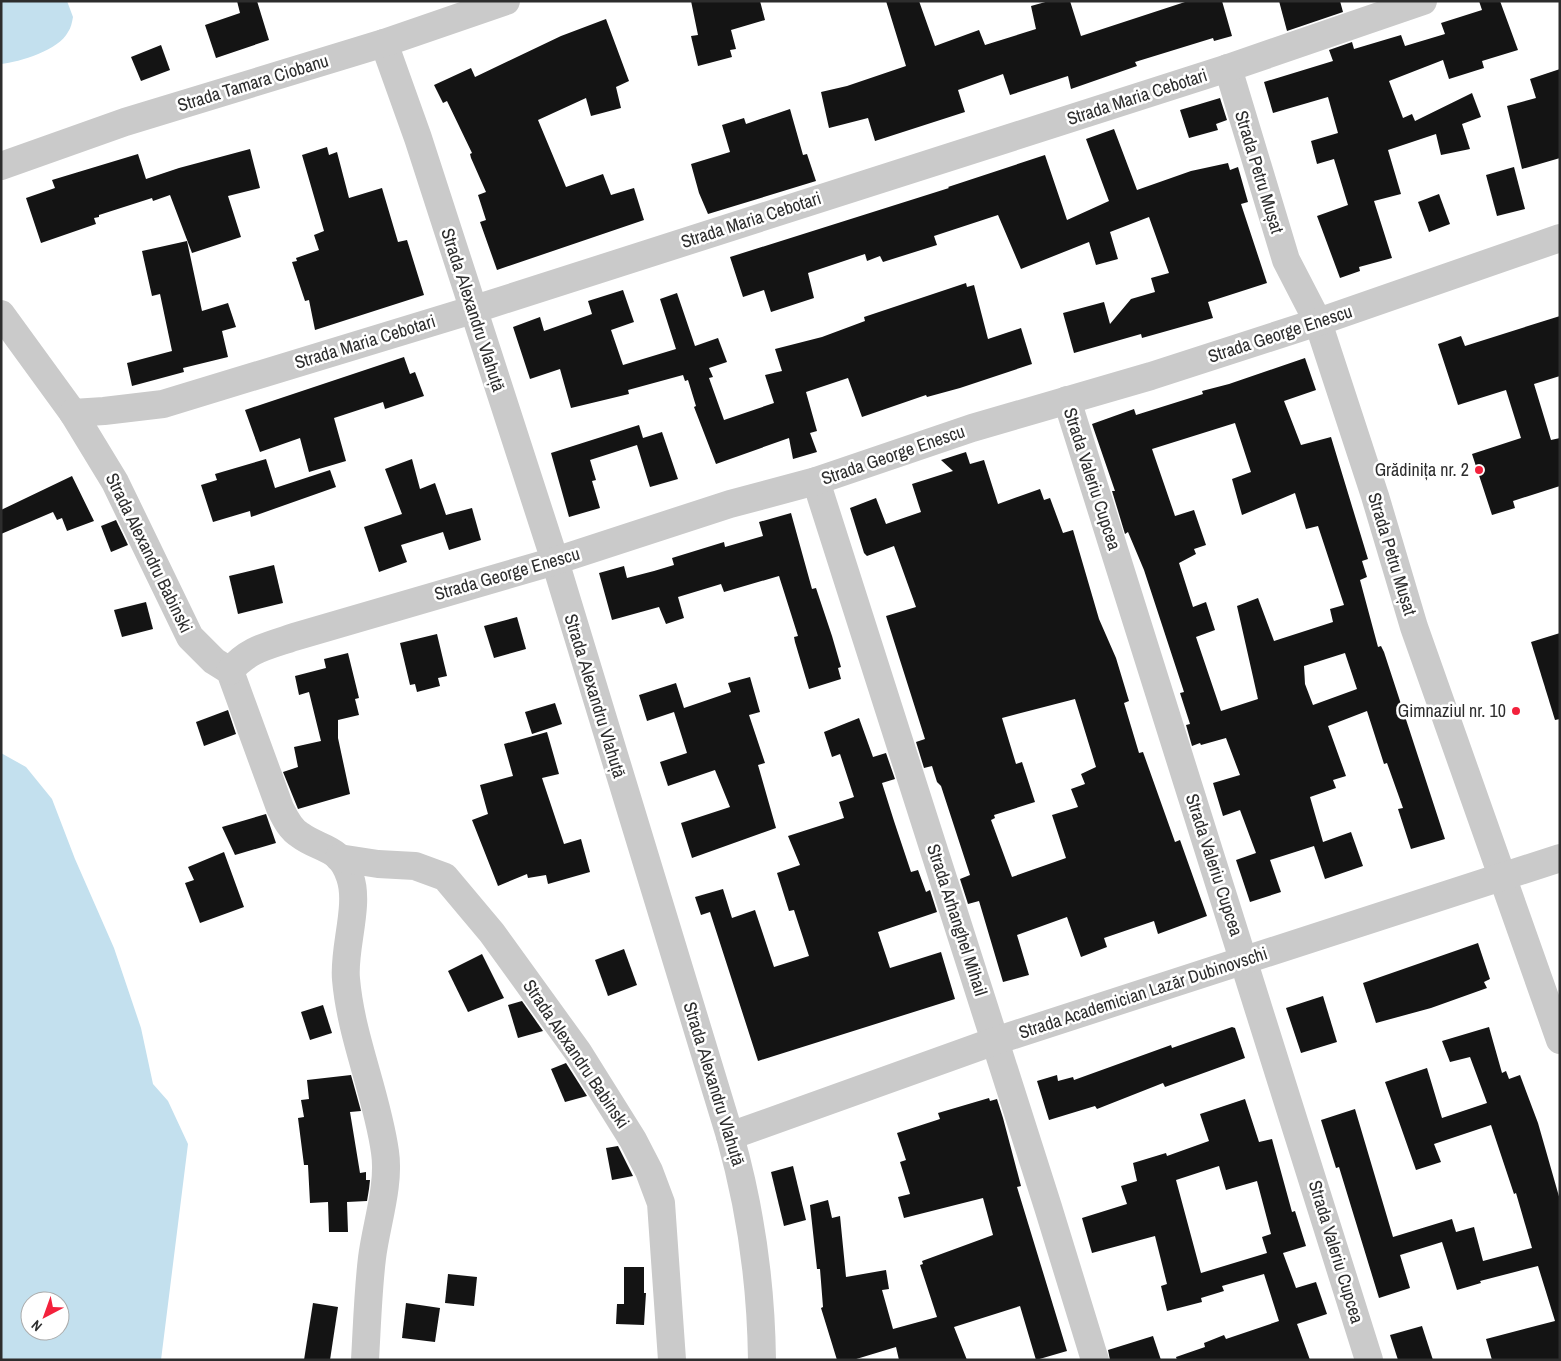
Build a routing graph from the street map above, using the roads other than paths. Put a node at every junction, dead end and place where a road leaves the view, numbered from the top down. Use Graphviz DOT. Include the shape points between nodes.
graph roads {
  1 [pos="506,1"];
  2 [pos="1423,1"];
  3 [pos="384,43"];
  4 [pos="1228,68"];
  5 [pos="1,166"];
  6 [pos="1560,238"];
  7 [pos="472,310"];
  8 [pos="1,314"];
  9 [pos="1318,322"];
  10 [pos="1067,400"];
  11 [pos="73,413"];
  12 [pos="816,481"];
  13 [pos="555,561"];
  14 [pos="230,671"];
  15 [pos="340,858"];
  16 [pos="1560,858"];
  17 [pos="1501,875"];
  18 [pos="1244,960"];
  19 [pos="1560,1040"];
  20 [pos="995,1041"];
  21 [pos="730,1136"];
  22 [pos="364,1360"];
  23 [pos="672,1360"];
  24 [pos="762,1360"];
  25 [pos="1094,1360"];
  26 [pos="1369,1360"];
  1 -- 3 [label="street, Strada Tamara Ciobanu"];
  2 -- 4 [label="street, Strada Maria Cebotari"];
  3 -- 5 [label="street, Strada Tamara Ciobanu" via="125,122"];
  3 -- 7 [label="street, Strada Аlexandru Vlahuță" via="418,138"];
  4 -- 7 [label="street, Strada Maria Cebotari"];
  4 -- 9 [label="street, Strada Petru Mușat" via="1286,260"];
  6 -- 9 [label="street, Strada George Enescu"];
  7 -- 11 [label="street, Strada Maria Cebotari" via="163,404"];
  7 -- 13 [label="street, Strada Аlexandru Vlahuță"];
  8 -- 11 [label="street, Strada Alexandru Babinski"];
  9 -- 10 [label="street, Strada George Enescu"];
  9 -- 17 [label="street, Strada Petru Mușat" via="1414,627"];
  10 -- 12 [label="street, Strada George Enescu" via="972,428"];
  10 -- 18 [label="street, Strada Valeriu Cupcea"];
  11 -- 14 [label="street, Strada Alexandru Babinski" via="115,482 190,637 214,661"];
  12 -- 13 [label="street, Strada George Enescu" via="730,504"];
  12 -- 20 [label="street, Strada Arhanghel Mihail"];
  13 -- 14 [label="street, Strada George Enescu" via="254,650 240,658"];
  13 -- 21 [label="street, Strada Аlexandru Vlahuță"];
  14 -- 15 [label="street, Strada Alexandru Babinski" via="280,808 291,828"];
  15 -- 22 [label="street" via="353,889 345,967 347,998 386,1154 383,1200 372,1257"];
  15 -- 23 [label="street, Strada Alexandru Babinski" via="415,866 445,877 530,983 578,1052 633,1140 661,1204"];
  16 -- 17 [label="street, Strada Academician Lazăr Dubinovschi"];
  17 -- 18 [label="street, Strada Academician Lazăr Dubinovschi"];
  17 -- 19 [label="street, Strada Petru Mușat"];
  18 -- 20 [label="street, Strada Academician Lazăr Dubinovschi"];
  18 -- 26 [label="street, Strada Valeriu Cupcea"];
  20 -- 21 [label="street, Strada Academician Lazăr Dubinovschi"];
  20 -- 25 [label="street, Strada Arhanghel Mihail"];
  21 -- 24 [label="street, Strada Аlexandru Vlahuță" via="748,1204 761,1315"];
}
